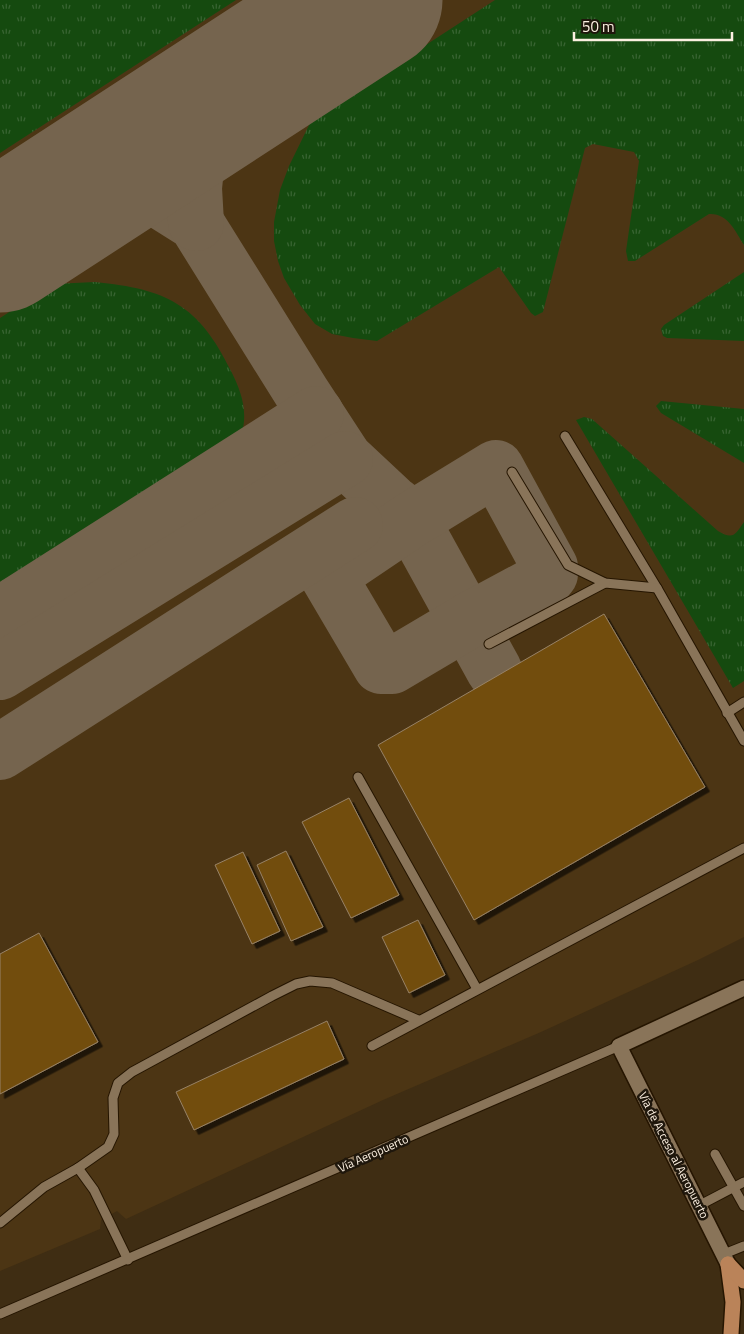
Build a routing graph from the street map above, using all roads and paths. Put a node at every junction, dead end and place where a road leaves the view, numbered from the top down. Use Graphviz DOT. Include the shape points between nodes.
graph roads {
  1 [pos="565,436"];
  2 [pos="512,472"];
  3 [pos="605,583"];
  4 [pos="656,588"];
  5 [pos="489,644"];
  6 [pos="744,702"];
  7 [pos="727,713"];
  8 [pos="744,741"];
  9 [pos="358,777"];
  10 [pos="744,848"];
  11 [pos="744,988"];
  12 [pos="477,989"];
  13 [pos="418,1020"];
  14 [pos="372,1046"];
  15 [pos="619,1046"];
  16 [pos="715,1154"];
  17 [pos="78,1168"];
  18 [pos="744,1182"];
  19 [pos="733,1188"];
  20 [pos="700,1205"];
  21 [pos="744,1206"];
  22 [pos="0,1223"];
  23 [pos="744,1246"];
  24 [pos="726,1259"];
  25 [pos="128,1260"];
  26 [pos="744,1281"];
  27 [pos="0,1314"];
  28 [pos="731,1334"];
  1 -- 4 [label="lane"];
  2 -- 3 [label="lane" via="568,565"];
  3 -- 4 [label="lane"];
  3 -- 5 [label="lane"];
  4 -- 7 [label="lane"];
  6 -- 7 [label="lane"];
  7 -- 8 [label="lane"];
  9 -- 12 [label="lane"];
  10 -- 12 [label="lane"];
  11 -- 15 [label="street, Vía Aeropuerto"];
  12 -- 13 [label="lane"];
  13 -- 14 [label="lane"];
  13 -- 17 [label="lane" via="332,984 310,981 296,984 132,1072 118,1083 113,1098 114,1134 108,1147"];
  15 -- 20 [label="street, Vía de Acceso al Aeropuerto"];
  15 -- 25 [label="lane, Vía Aeropuerto"];
  16 -- 19 [label="lane"];
  17 -- 22 [label="lane" via="44,1187"];
  17 -- 25 [label="lane" via="94,1190"];
  18 -- 19 [label="lane"];
  19 -- 20 [label="lane"];
  19 -- 21 [label="lane"];
  20 -- 24 [label="street, Vía de Acceso al Aeropuerto"];
  23 -- 24 [label="lane"];
  24 -- 26 [label="main road"];
  24 -- 28 [label="main road" via="733,1302"];
  25 -- 27 [label="lane, Vía Aeropuerto"];
}
